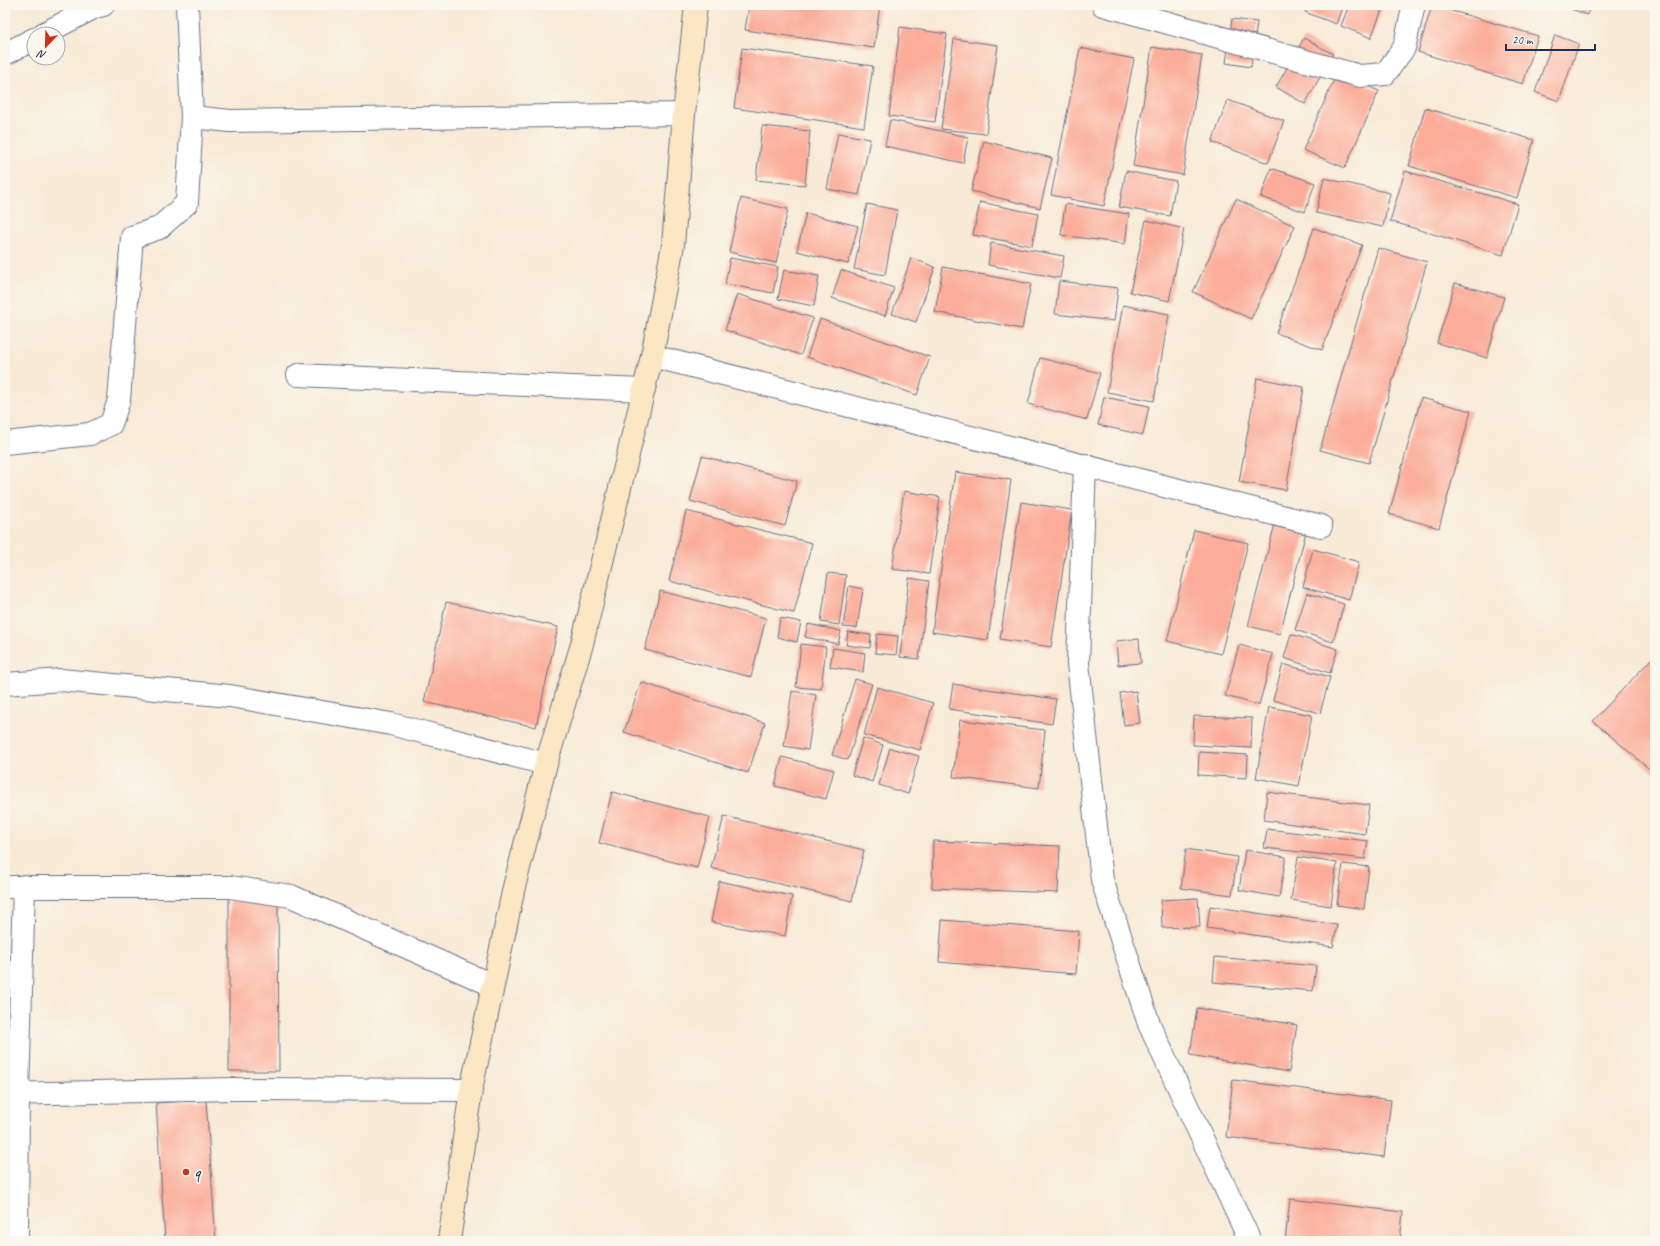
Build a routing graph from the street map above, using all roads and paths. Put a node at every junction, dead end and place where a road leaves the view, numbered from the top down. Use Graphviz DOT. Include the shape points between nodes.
graph roads {
  1 [pos="103,5"];
  2 [pos="186,5"];
  3 [pos="696,5"];
  4 [pos="1103,5"];
  5 [pos="1414,5"];
  6 [pos="58,26"];
  7 [pos="26,43"];
  8 [pos="5,54"];
  9 [pos="684,114"];
  10 [pos="192,117"];
  11 [pos="652,356"];
  12 [pos="298,375"];
  13 [pos="643,390"];
  14 [pos="5,443"];
  15 [pos="1085,465"];
  16 [pos="1322,526"];
  17 [pos="5,684"];
  18 [pos="546,764"];
  19 [pos="15,886"];
  20 [pos="492,986"];
  21 [pos="472,1090"];
  22 [pos="11,1094"];
  23 [pos="17,1241"];
  24 [pos="449,1241"];
  25 [pos="1250,1241"];
  1 -- 6 [label="street"];
  2 -- 10 [label="street"];
  3 -- 9 [label="main road"];
  4 -- 5 [label="street" via="1360,76 1385,74 1404,48"];
  7 -- 8 [label="street"];
  9 -- 10 [label="street" via="230,121"];
  9 -- 11 [label="main road" via="673,245"];
  10 -- 14 [label="street" via="187,203 159,228 132,237 118,400 111,424 90,434"];
  11 -- 13 [label="main road"];
  11 -- 15 [label="street"];
  12 -- 13 [label="street"];
  13 -- 18 [label="main road" via="582,644"];
  15 -- 16 [label="street"];
  15 -- 25 [label="street" via="1078,663 1102,880 1149,1024"];
  17 -- 18 [label="street" via="61,680 230,696 391,724"];
  18 -- 20 [label="main road" via="514,887"];
  19 -- 20 [label="street" via="230,887 291,896"];
  19 -- 22 [label="street"];
  20 -- 21 [label="main road"];
  21 -- 22 [label="street" via="234,1089"];
  21 -- 24 [label="main road"];
  22 -- 23 [label="street"];
}
